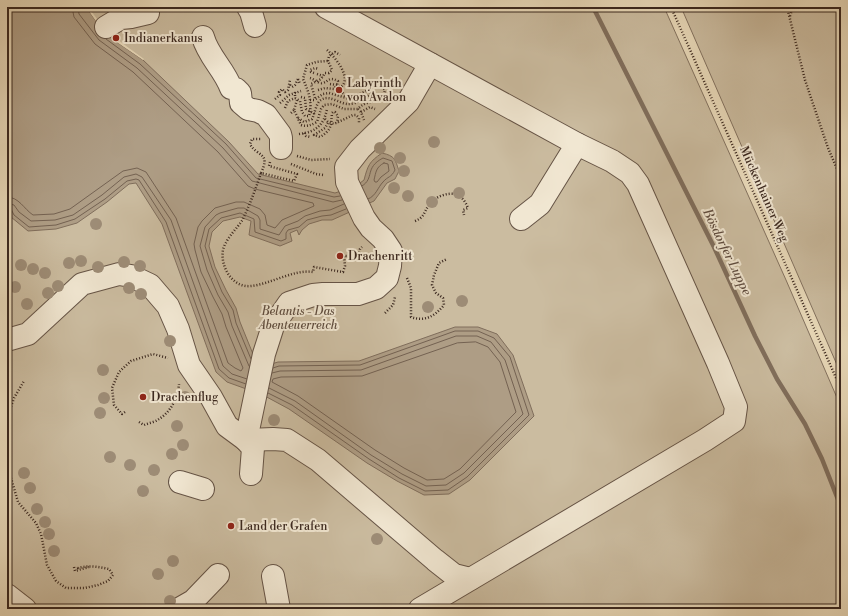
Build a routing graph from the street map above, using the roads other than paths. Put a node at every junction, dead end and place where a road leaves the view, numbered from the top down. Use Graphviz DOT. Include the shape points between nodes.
graph roads {
  1 [pos="326,7"];
  2 [pos="148,13"];
  3 [pos="106,27"];
  4 [pos="203,37"];
  5 [pos="430,64"];
  6 [pos="577,144"];
  7 [pos="280,157"];
  8 [pos="521,219"];
  9 [pos="7,340"];
  10 [pos="246,440"];
  11 [pos="251,474"];
  12 [pos="180,482"];
  13 [pos="202,489"];
  14 [pos="218,575"];
  15 [pos="272,576"];
  16 [pos="470,579"];
  17 [pos="7,595"];
  18 [pos="190,606"];
  19 [pos="25,609"];
  20 [pos="279,609"];
  21 [pos="420,609"];
  1 -- 5 [label="street"];
  2 -- 3 [label="street" via="121,18"];
  4 -- 7 [label="street" via="204,43 231,88 240,94 241,103 248,110 266,115 282,138"];
  5 -- 6 [label="street"];
  5 -- 10 [label="street" via="408,102 360,149 346,167 347,182 364,218 391,251 386,278 376,288 358,294 313,295 289,303 273,326 264,354"];
  6 -- 8 [label="street" via="540,204"];
  6 -- 16 [label="street" via="612,161 630,173 638,184 730,392 736,407 734,421"];
  9 -- 10 [label="street" via="28,334 82,284 119,274 131,276 150,285 168,306 190,365 227,426"];
  10 -- 11 [label="street" via="253,448"];
  10 -- 16 [label="street" via="287,440 318,460 454,575"];
  12 -- 13 [label="street"];
  14 -- 18 [label="street"];
  15 -- 20 [label="street"];
  16 -- 21 [label="street"];
  17 -- 19 [label="street"];
}
